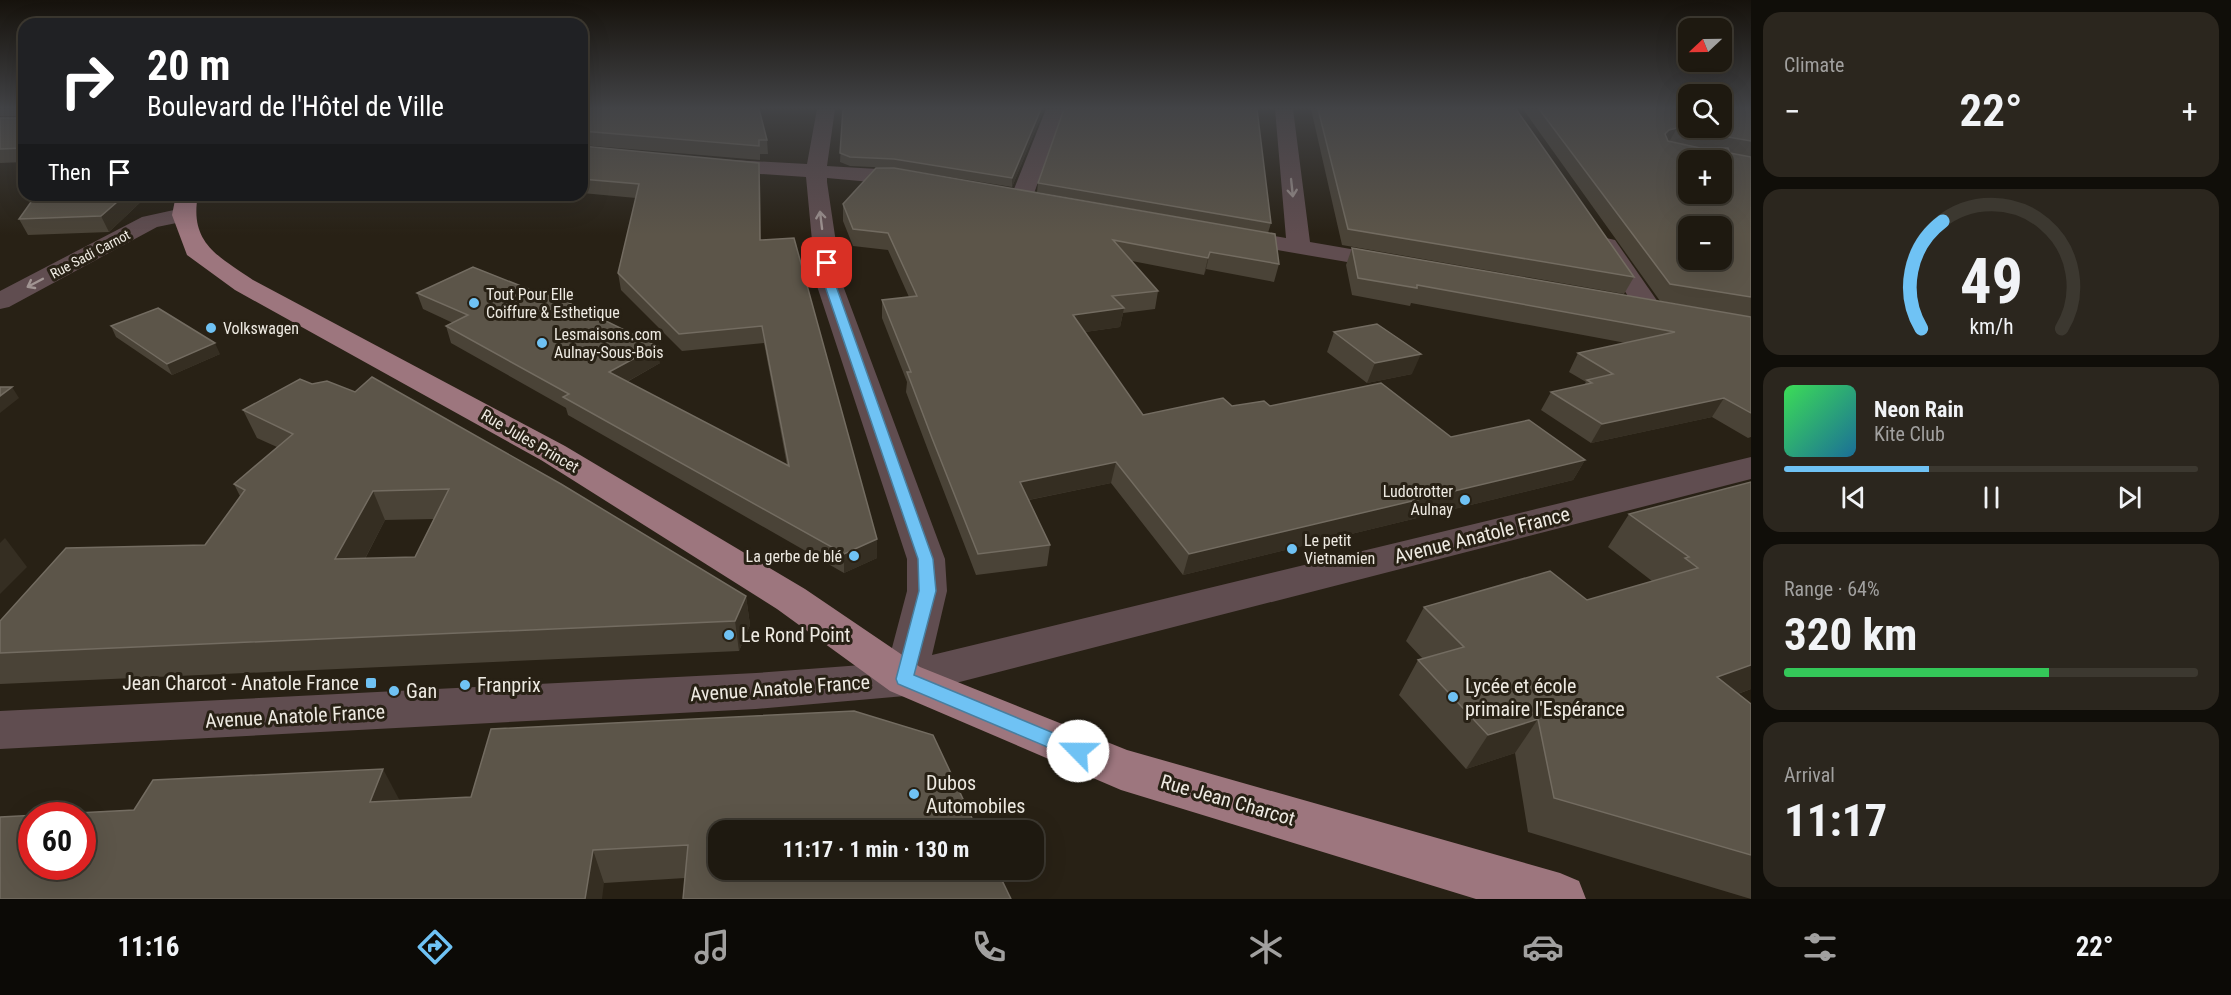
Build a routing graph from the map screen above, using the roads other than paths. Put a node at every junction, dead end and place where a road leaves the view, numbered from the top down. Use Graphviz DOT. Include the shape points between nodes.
graph roads {
  1 [pos="819,151"];
  2 [pos="1039,151"];
  3 [pos="1289,151"];
  4 [pos="696,163"];
  5 [pos="816,173"];
  6 [pos="940,184"];
  7 [pos="1021,199"];
  8 [pos="185,205"];
  9 [pos="1594,228"];
  10 [pos="1212,233"];
  11 [pos="1299,247"];
  12 [pos="1414,267"];
  13 [pos="0,301"];
  14 [pos="1614,302"];
  15 [pos="1751,468"];
  16 [pos="905,679"];
  17 [pos="0,730"];
  18 [pos="1560,899"];
  1 -- 5 [label="street"];
  2 -- 7 [label="street"];
  3 -- 11 [label="street, one-way"];
  4 -- 5 [label="street"];
  5 -- 6 [label="street" via="894,176"];
  16 -- 5 [label="street, one-way" via="927,591 926,559 829,283"];
  8 -- 13 [label="street, Rue Sadi Carnot, one-way"];
  8 -- 16 [label="main road, Rue Jules Princet" via="199,255 244,285 553,453 790,599"];
  9 -- 14 [label="street" via="1660,310"];
  10 -- 11 [label="street"];
  11 -- 12 [label="street"];
  15 -- 16 [label="street, Avenue Anatole France"];
  16 -- 17 [label="street, Avenue Anatole France" via="696,694"];
  16 -- 18 [label="main road, Rue Jean Charcot" via="1121,769"];
}
